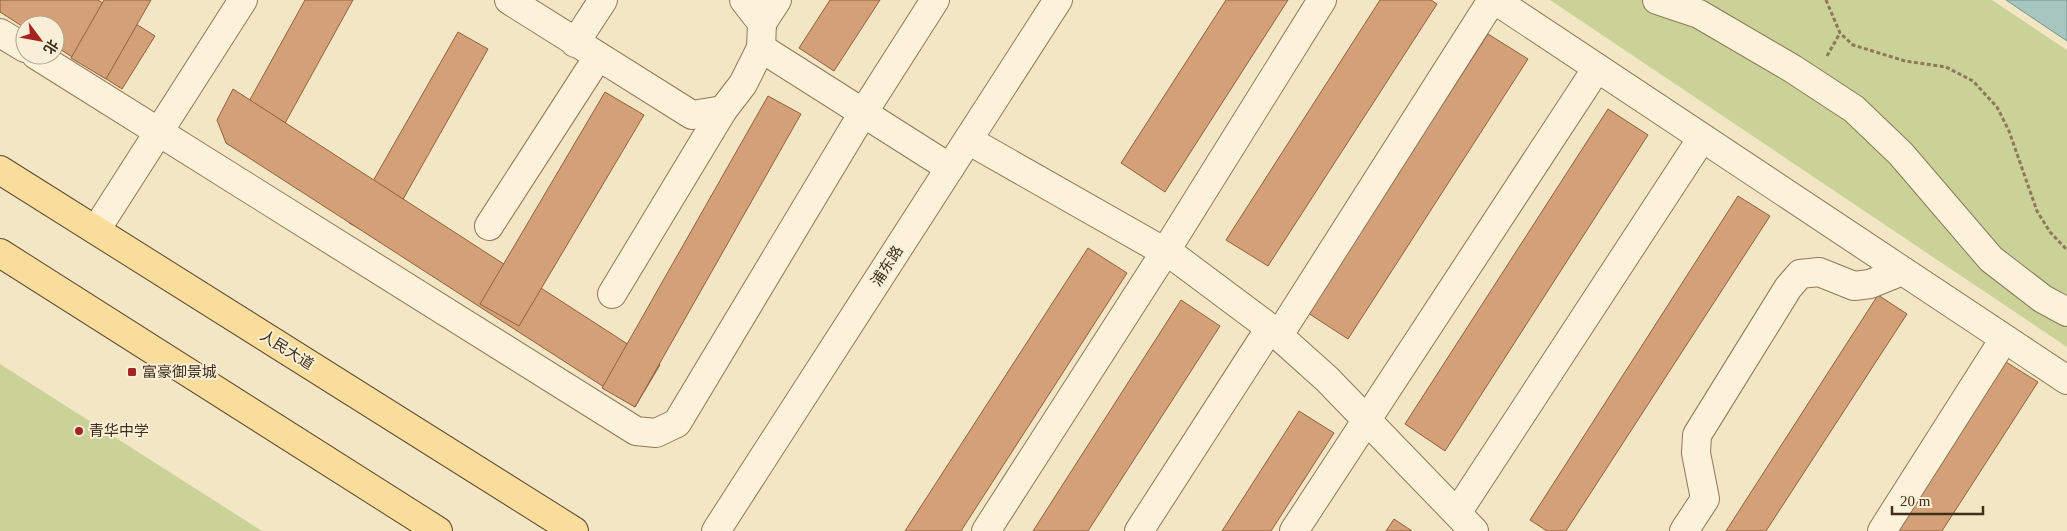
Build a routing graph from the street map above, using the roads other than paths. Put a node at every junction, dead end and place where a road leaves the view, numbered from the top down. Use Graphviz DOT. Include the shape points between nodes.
graph roads {
  1 [pos="243,0"];
  2 [pos="509,0"];
  3 [pos="603,0"];
  4 [pos="744,0"];
  5 [pos="777,0"];
  6 [pos="935,0"];
  7 [pos="1058,0"];
  8 [pos="1322,0"];
  9 [pos="1494,0"];
  10 [pos="1658,0"];
  11 [pos="0,33"];
  12 [pos="762,36"];
  13 [pos="15,42"];
  14 [pos="586,50"];
  15 [pos="52,65"];
  16 [pos="1597,68"];
  17 [pos="723,110"];
  18 [pos="863,113"];
  19 [pos="159,132"];
  20 [pos="1702,138"];
  21 [pos="968,140"];
  22 [pos="950,168"];
  23 [pos="0,170"];
  24 [pos="489,226"];
  25 [pos="96,230"];
  26 [pos="1165,252"];
  27 [pos="0,253"];
  28 [pos="1902,271"];
  29 [pos="612,294"];
  30 [pos="2067,312"];
  31 [pos="1275,332"];
  32 [pos="2004,339"];
  33 [pos="2067,380"];
  34 [pos="1366,419"];
  35 [pos="1465,522"];
  36 [pos="438,531"];
  37 [pos="574,531"];
  38 [pos="716,531"];
  39 [pos="986,531"];
  40 [pos="1139,531"];
  41 [pos="1294,531"];
  42 [pos="1684,531"];
  43 [pos="1882,531"];
  1 -- 19 [label="street"];
  2 -- 14 [label="street"];
  3 -- 14 [label="street"];
  4 -- 12 [label="street"];
  5 -- 12 [label="street"];
  6 -- 18 [label="street"];
  7 -- 21 [label="street, 浦东路"];
  8 -- 26 [label="street"];
  9 -- 16 [label="street"];
  9 -- 31 [label="street"];
  10 -- 30 [label="street" via="1699,14 1854,109 1901,154 1991,259"];
  11 -- 13 [label="street"];
  12 -- 17 [label="street" via="743,84"];
  12 -- 18 [label="street"];
  14 -- 17 [label="street" via="692,115"];
  14 -- 24 [label="street"];
  15 -- 19 [label="street"];
  16 -- 20 [label="street"];
  16 -- 34 [label="street"];
  17 -- 29 [label="street"];
  18 -- 19 [label="street" via="677,423 656,433 636,431"];
  18 -- 22 [label="street"];
  19 -- 25 [label="street"];
  20 -- 28 [label="street"];
  20 -- 35 [label="street"];
  21 -- 22 [label="street, 浦东路"];
  21 -- 26 [label="street"];
  22 -- 38 [label="street, 浦东路"];
  23 -- 25 [label="main road, 人民大道"];
  25 -- 37 [label="main road, 人民大道"];
  26 -- 31 [label="street"];
  26 -- 39 [label="street"];
  27 -- 36 [label="main road"];
  28 -- 32 [label="street"];
  28 -- 42 [label="street" via="1870,284 1854,286 1819,272 1800,274 1788,288 1697,435 1696,453 1705,499"];
  31 -- 34 [label="street"];
  31 -- 40 [label="street"];
  32 -- 33 [label="street"];
  32 -- 43 [label="street"];
  34 -- 35 [label="street"];
  34 -- 41 [label="street"];
}
